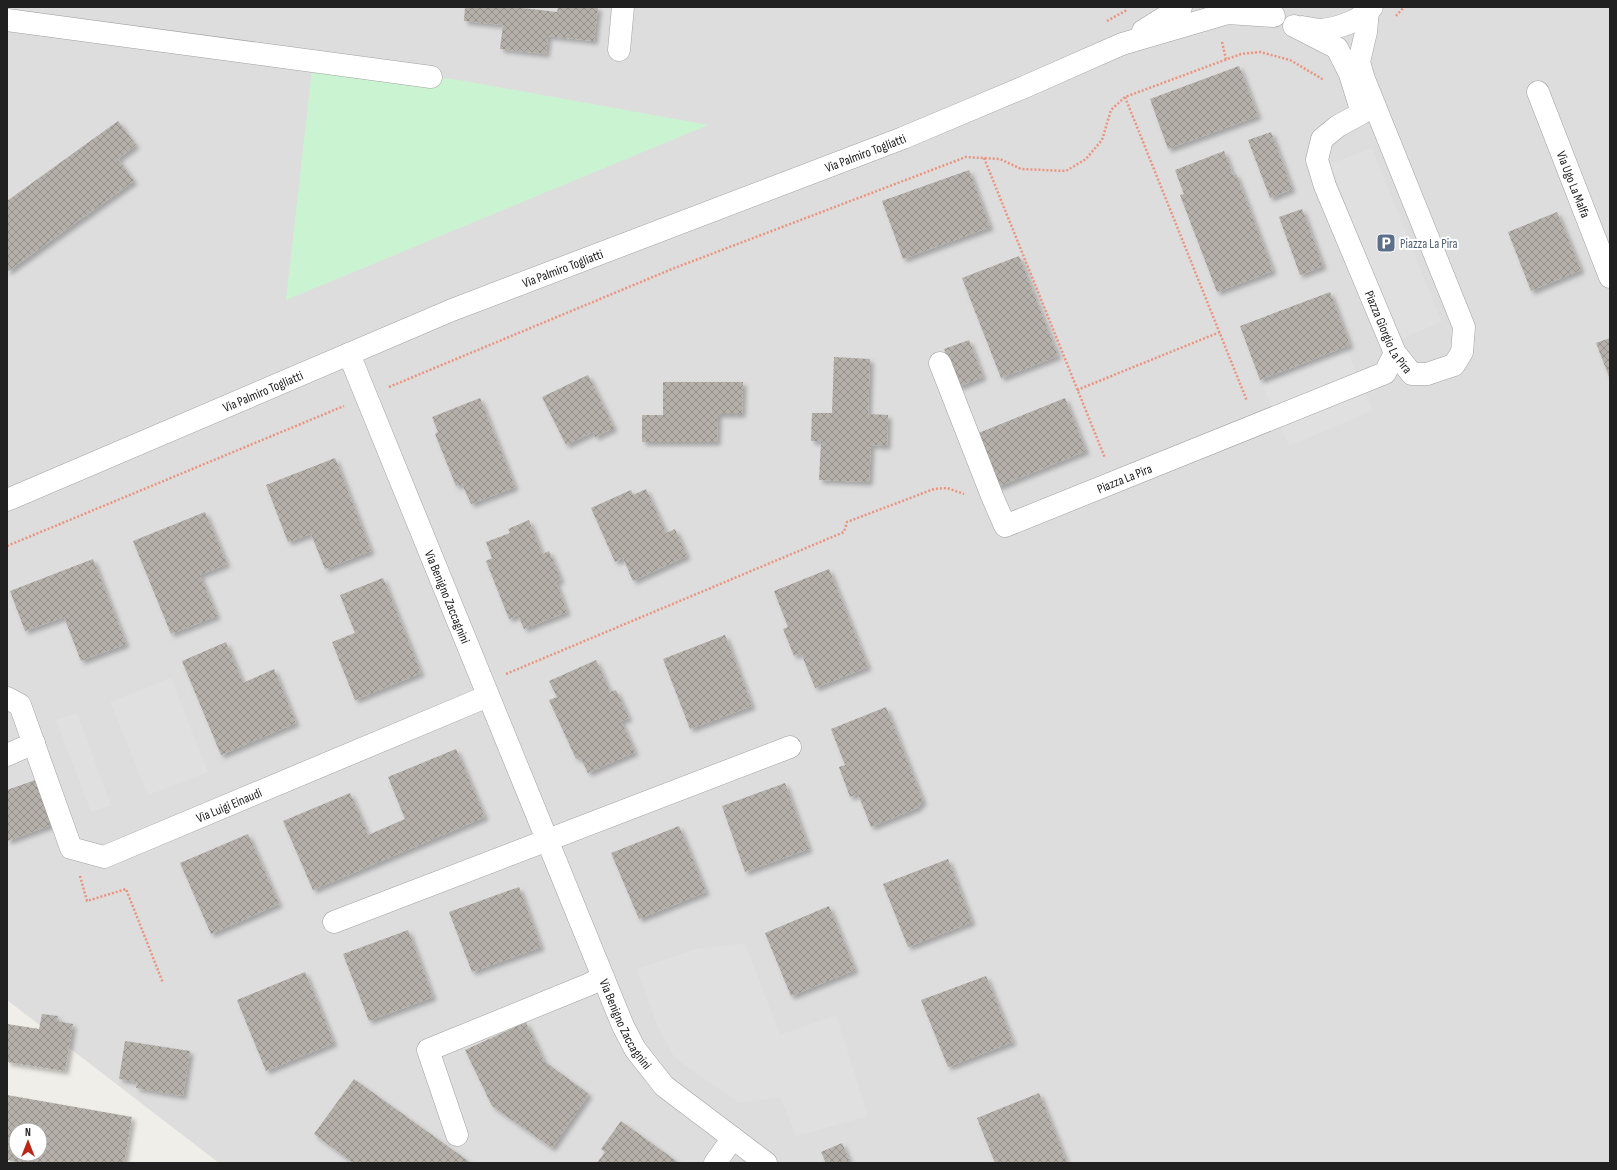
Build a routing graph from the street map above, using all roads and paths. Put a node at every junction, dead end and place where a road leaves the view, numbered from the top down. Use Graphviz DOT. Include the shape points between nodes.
graph roads {
  1 [pos="623,7"];
  2 [pos="1181,7"];
  3 [pos="1404,7"];
  4 [pos="1370,9"];
  5 [pos="1269,11"];
  6 [pos="1394,19"];
  7 [pos="7,20"];
  8 [pos="1294,26"];
  9 [pos="1122,44"];
  10 [pos="619,50"];
  11 [pos="431,77"];
  12 [pos="1353,85"];
  13 [pos="1538,92"];
  14 [pos="1125,97"];
  15 [pos="984,158"];
  16 [pos="1610,277"];
  17 [pos="1220,332"];
  18 [pos="349,354"];
  19 [pos="1395,354"];
  20 [pos="940,363"];
  21 [pos="1385,373"];
  22 [pos="1412,374"];
  23 [pos="1078,390"];
  24 [pos="366,397"];
  25 [pos="1256,425"];
  26 [pos="1114,482"];
  27 [pos="992,496"];
  28 [pos="7,500"];
  29 [pos="7,546"];
  30 [pos="486,690"];
  31 [pos="7,698"];
  32 [pos="34,743"];
  33 [pos="790,747"];
  34 [pos="7,755"];
  35 [pos="547,840"];
  36 [pos="71,848"];
  37 [pos="334,922"];
  38 [pos="603,977"];
  39 [pos="163,982"];
  40 [pos="457,1135"];
  41 [pos="733,1138"];
  42 [pos="715,1163"];
  43 [pos="766,1163"];
  1 -- 10 [label="street"];
  2 -- 9 [label="street, Via Palmiro Togliatti"];
  3 -- 6 [label="path"];
  4 -- 8 [label="street, Via Palmiro Togliatti" via="1346,25 1320,30"];
  4 -- 22 [label="street, Piazza Giorgio La Pira" via="1359,62 1364,79 1464,327 1462,352 1454,365 1427,374"];
  5 -- 8 [label="street, Via Palmiro Togliatti"];
  5 -- 9 [label="street, Via Palmiro Togliatti" via="1228,13"];
  7 -- 11 [label="street"];
  8 -- 12 [label="street, Piazza Giorgio La Pira" via="1337,48"];
  9 -- 18 [label="street, Via Palmiro Togliatti" via="903,138 452,310"];
  12 -- 14 [label="path" via="1343,89 1290,60 1260,52 1241,54"];
  12 -- 19 [label="street, Piazza Giorgio La Pira" via="1362,113 1338,126 1322,139 1317,160 1325,186"];
  13 -- 16 [label="street, Via Ugo La Malfa"];
  14 -- 15 [label="path" via="1111,110 1102,140 1086,159 1066,171 1021,169 1000,159"];
  14 -- 17 [label="path"];
  15 -- 23 [label="path"];
  15 -- 24 [label="path" via="966,157 672,269"];
  17 -- 23 [label="path"];
  17 -- 25 [label="path"];
  18 -- 24 [label="street, Via Benigno Zaccagnini"];
  18 -- 28 [label="street, Via Palmiro Togliatti"];
  19 -- 21 [label="street"];
  19 -- 22 [label="street, Piazza Giorgio La Pira"];
  20 -- 27 [label="street, Piazza La Pira"];
  21 -- 22 [label="street, Piazza Giorgio La Pira"];
  21 -- 25 [label="street, Piazza La Pira"];
  23 -- 26 [label="path"];
  24 -- 29 [label="path"];
  24 -- 30 [label="street, Via Benigno Zaccagnini"];
  25 -- 26 [label="street, Piazza La Pira"];
  26 -- 27 [label="street, Piazza La Pira" via="1005,526"];
  27 -- 30 [label="path" via="980,499 947,488 934,489 847,522 844,532"];
  30 -- 35 [label="street, Via Benigno Zaccagnini"];
  30 -- 36 [label="street, Via Luigi Einaudi" via="104,857"];
  31 -- 32 [label="street" via="20,705"];
  32 -- 34 [label="street"];
  32 -- 36 [label="street"];
  33 -- 35 [label="street"];
  35 -- 37 [label="street"];
  35 -- 38 [label="street, Via Benigno Zaccagnini"];
  36 -- 39 [label="path" via="87,901 126,888"];
  38 -- 40 [label="street" via="428,1050"];
  38 -- 41 [label="street, Via Benigno Zaccagnini" via="635,1049 664,1086"];
  41 -- 42 [label="street"];
  41 -- 43 [label="street, Via Benigno Zaccagnini"];
}
